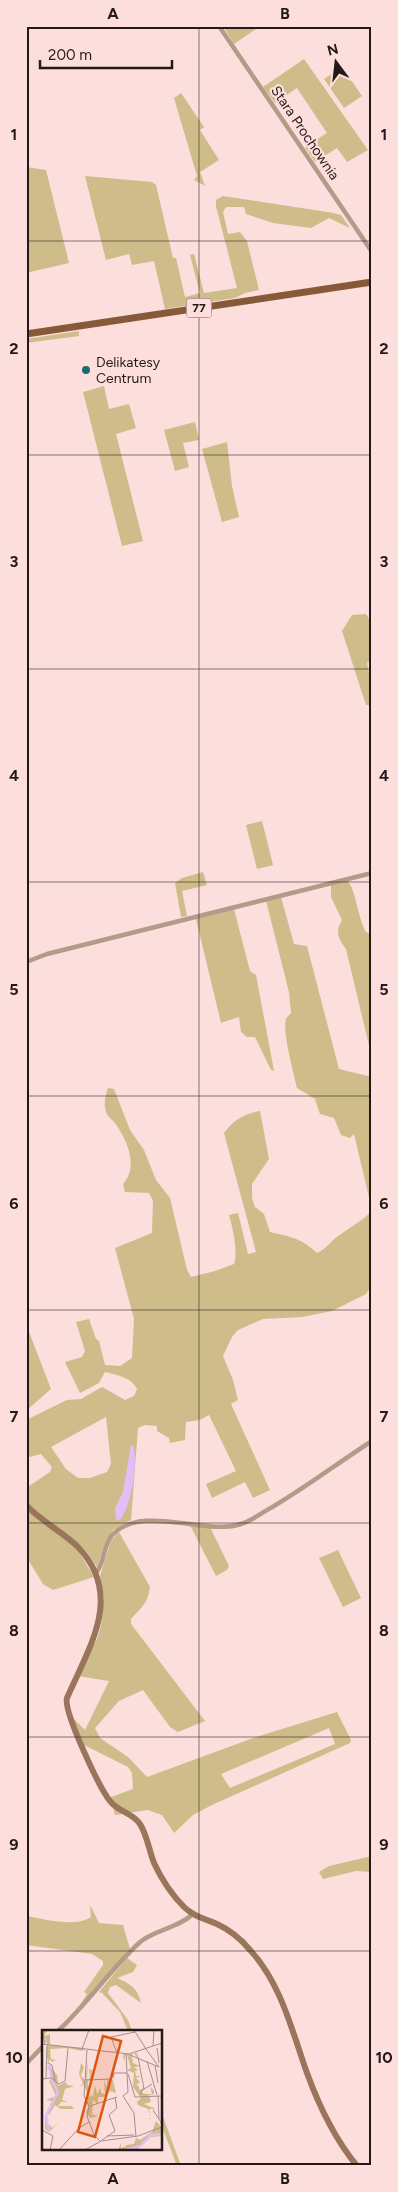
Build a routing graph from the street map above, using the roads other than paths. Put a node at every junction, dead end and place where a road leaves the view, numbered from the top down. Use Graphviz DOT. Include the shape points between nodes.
graph roads {
  1 [pos="219,26"];
  2 [pos="372,252"];
  3 [pos="372,282"];
  4 [pos="26,334"];
  5 [pos="372,873"];
  6 [pos="26,962"];
  7 [pos="372,1441"];
  8 [pos="26,1505"];
  9 [pos="96,1573"];
  10 [pos="193,1914"];
  11 [pos="59,2030"];
  12 [pos="42,2047"];
  13 [pos="26,2064"];
  14 [pos="357,2166"];
  1 -- 2 [label="street, Stara Prochownia"];
  3 -- 4 [label="main road, 77"];
  5 -- 6 [label="street" via="47,954"];
  7 -- 9 [label="street" via="303,1490 243,1524 143,1521 127,1525 109,1539"];
  8 -- 9 [label="street" via="76,1546"];
  9 -- 10 [label="street" via="101,1593 99,1624 67,1698 67,1710 108,1799 139,1822 158,1870 176,1897"];
  10 -- 11 [label="street" via="174,1928 141,1941"];
  10 -- 14 [label="street" via="231,1932 250,1949 268,1974 313,2090 336,2135"];
  12 -- 13 [label="street"];
}
